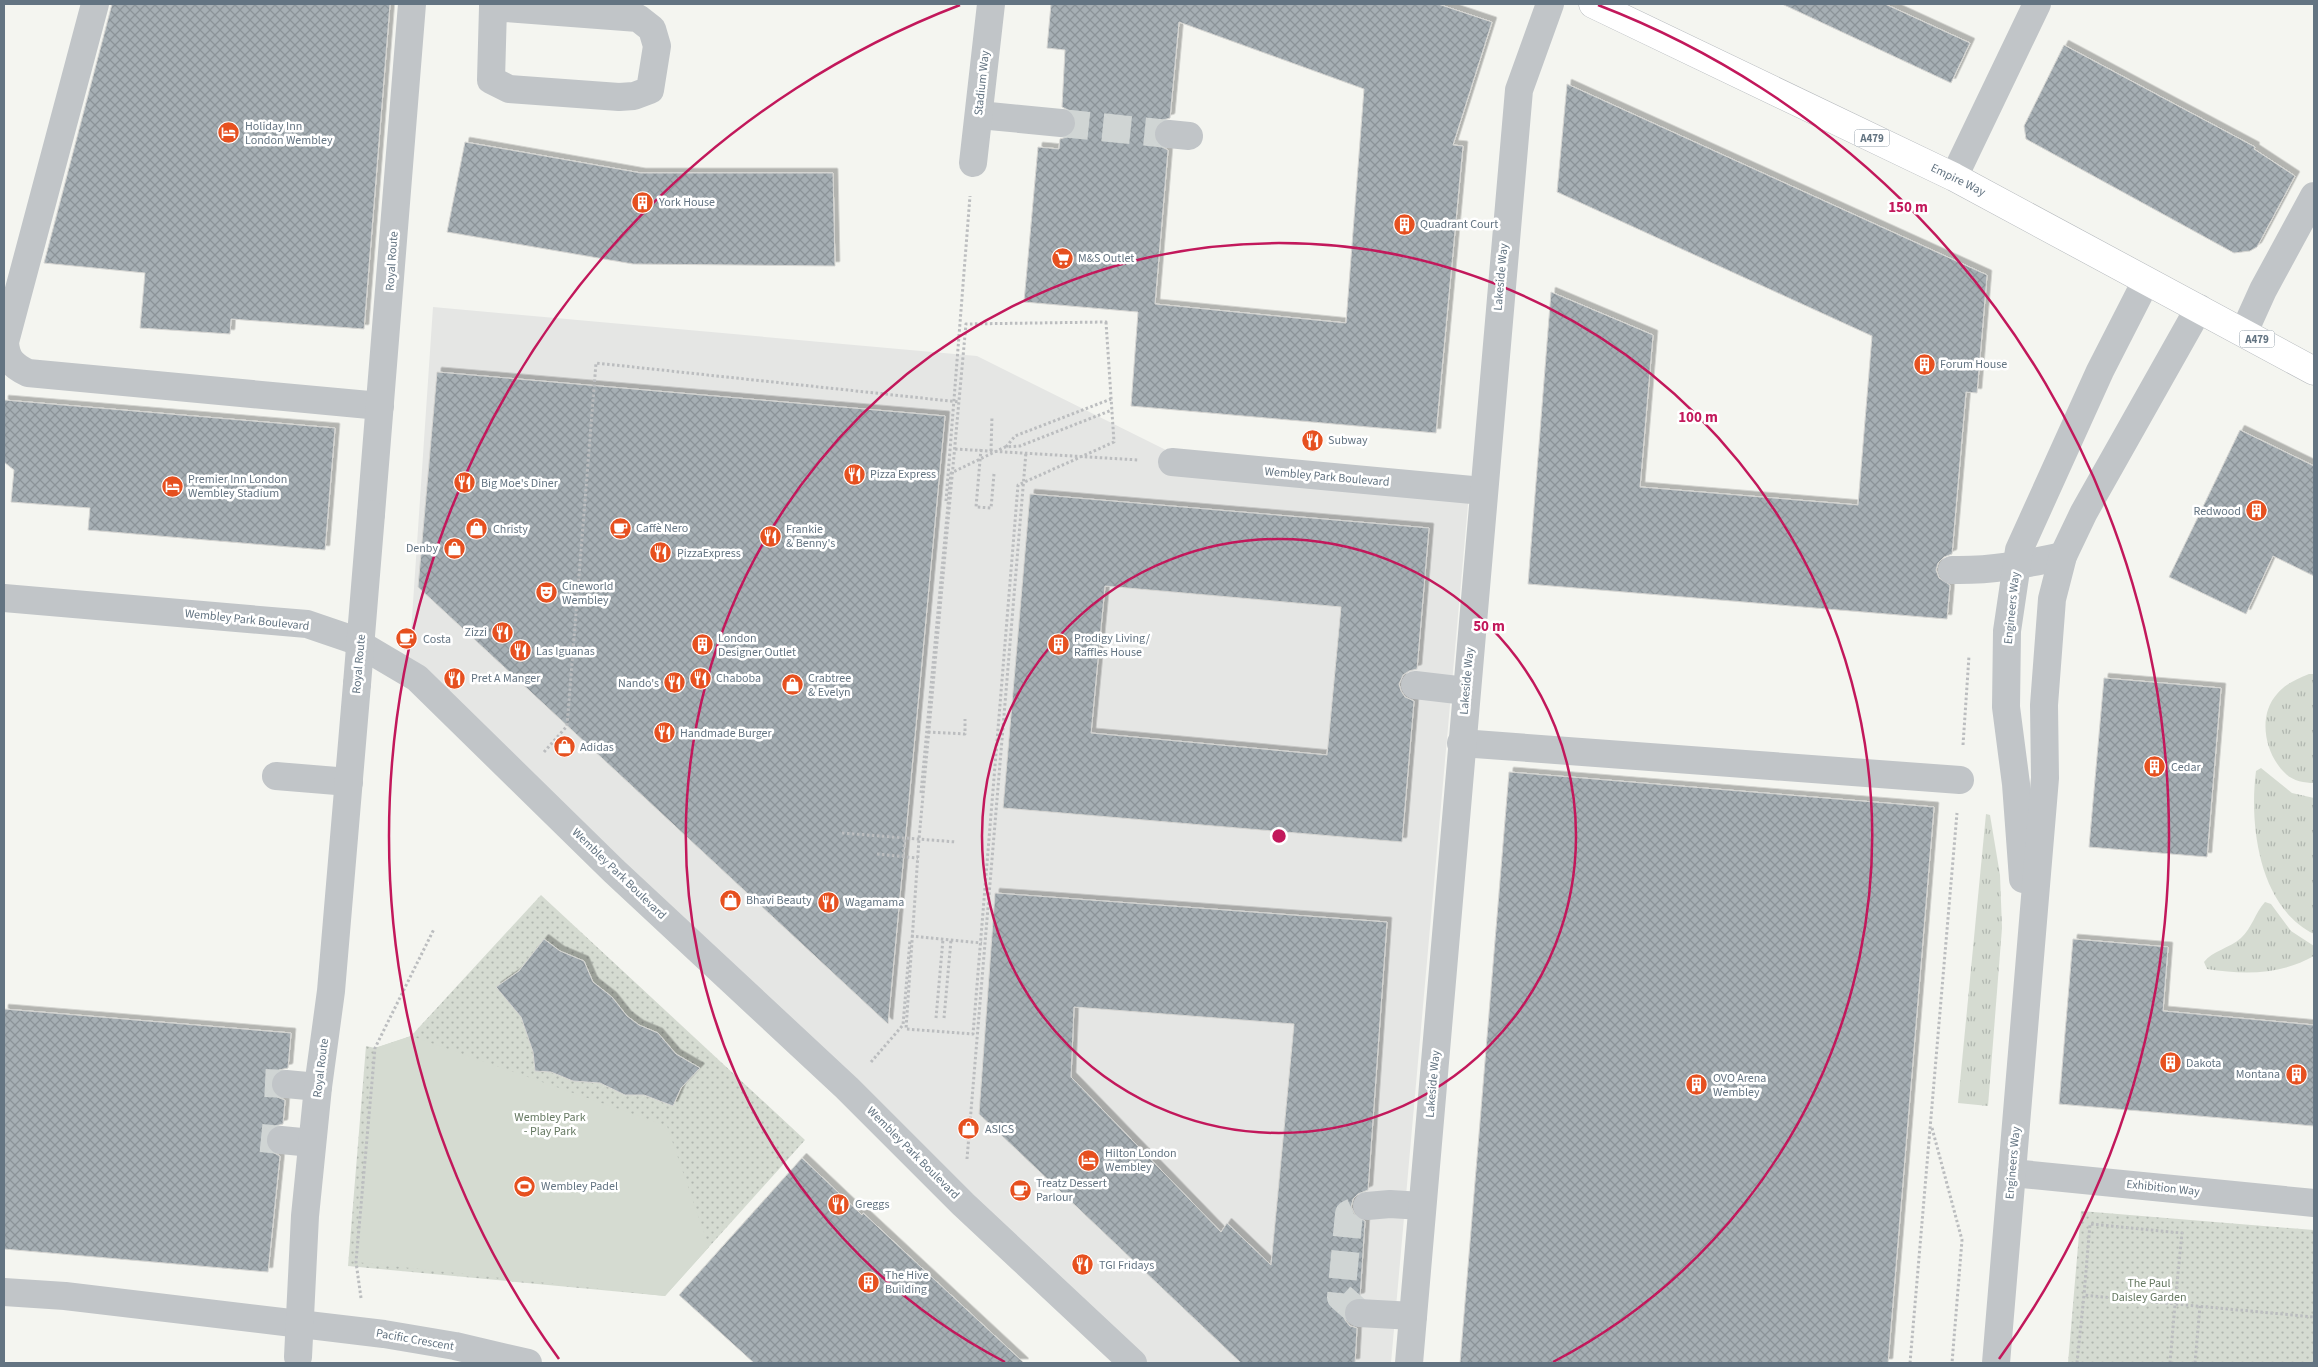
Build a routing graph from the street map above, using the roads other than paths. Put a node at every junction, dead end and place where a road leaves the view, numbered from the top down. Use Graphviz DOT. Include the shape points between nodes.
graph roads {
  1 [pos="94,4"];
  2 [pos="412,4"];
  3 [pos="991,4"];
  4 [pos="1550,4"];
  5 [pos="1594,4"];
  6 [pos="2037,4"];
  7 [pos="493,6"];
  8 [pos="979,115"];
  9 [pos="1061,123"];
  10 [pos="973,163"];
  11 [pos="1954,177"];
  12 [pos="2314,196"];
  13 [pos="2146,281"];
  14 [pos="2199,308"];
  15 [pos="2244,332"];
  16 [pos="2314,371"];
  17 [pos="380,406"];
  18 [pos="1172,462"];
  19 [pos="1483,491"];
  20 [pos="2063,556"];
  21 [pos="2016,567"];
  22 [pos="1952,570"];
  23 [pos="4,598"];
  24 [pos="1416,685"];
  25 [pos="1466,691"];
  26 [pos="1462,743"];
  27 [pos="276,776"];
  28 [pos="1960,780"];
  29 [pos="349,782"];
  30 [pos="2029,962"];
  31 [pos="286,1084"];
  32 [pos="318,1087"];
  33 [pos="282,1140"];
  34 [pos="312,1143"];
  35 [pos="2012,1173"];
  36 [pos="2314,1203"];
  37 [pos="1367,1206"];
  38 [pos="1422,1206"];
  39 [pos="4,1292"];
  40 [pos="1359,1312"];
  41 [pos="1413,1316"];
  42 [pos="300,1324"];
  43 [pos="298,1357"];
  44 [pos="528,1363"];
  45 [pos="1133,1363"];
  46 [pos="1409,1363"];
  47 [pos="1996,1363"];
  1 -- 17 [label="street" via="5,342 6,354 15,367 28,373"];
  2 -- 17 [label="street, Royal Route"];
  3 -- 8 [label="street, Stadium Way"];
  4 -- 19 [label="street, Lakeside Way" via="1518,90"];
  5 -- 11 [label="main road, Empire Way / A479"];
  6 -- 11 [label="street"];
  7 -- 7 [label="street" via="492,80 509,89 619,97 650,90 657,46 652,29 638,18"];
  8 -- 9 [label="street"];
  8 -- 10 [label="street, Stadium Way"];
  11 -- 13 [label="main road, Empire Way / A479"];
  12 -- 15 [label="street"];
  13 -- 14 [label="main road, Empire Way / A479"];
  13 -- 21 [label="street, Engineers Way" via="2076,422 2019,550"];
  14 -- 15 [label="main road, Empire Way / A479"];
  14 -- 20 [label="street, Engineers Way" via="2084,512"];
  15 -- 16 [label="main road, Empire Way / A479"];
  17 -- 29 [label="street, Royal Route, bridge"];
  18 -- 19 [label="street, Wembley Park Boulevard"];
  19 -- 25 [label="street, Lakeside Way"];
  20 -- 21 [label="street"];
  20 -- 30 [label="street, Engineers Way" via="2052,599 2044,705 2045,778"];
  21 -- 22 [label="street"];
  21 -- 30 [label="street, Engineers Way" via="2007,631 2006,706 2016,784"];
  23 -- 45 [label="street, Wembley Park Boulevard" via="307,624 360,644 417,678 614,871 847,1088 964,1204"];
  24 -- 25 [label="street"];
  25 -- 26 [label="street, Lakeside Way"];
  26 -- 28 [label="street"];
  26 -- 38 [label="street, Lakeside Way"];
  27 -- 29 [label="street"];
  29 -- 32 [label="street, Royal Route"];
  30 -- 35 [label="street, Engineers Way"];
  31 -- 32 [label="street"];
  32 -- 34 [label="street, Royal Route"];
  33 -- 34 [label="street"];
  34 -- 42 [label="street, Royal Route"];
  35 -- 36 [label="street, Exhibition Way"];
  35 -- 47 [label="street, Engineers Way"];
  37 -- 38 [label="street"];
  38 -- 41 [label="street, Lakeside Way"];
  39 -- 42 [label="street, Pacific Crescent" via="65,1296"];
  40 -- 41 [label="street"];
  41 -- 46 [label="street, Lakeside Way"];
  42 -- 43 [label="street, Royal Route"];
  42 -- 44 [label="street, Pacific Crescent" via="393,1335"];
}
